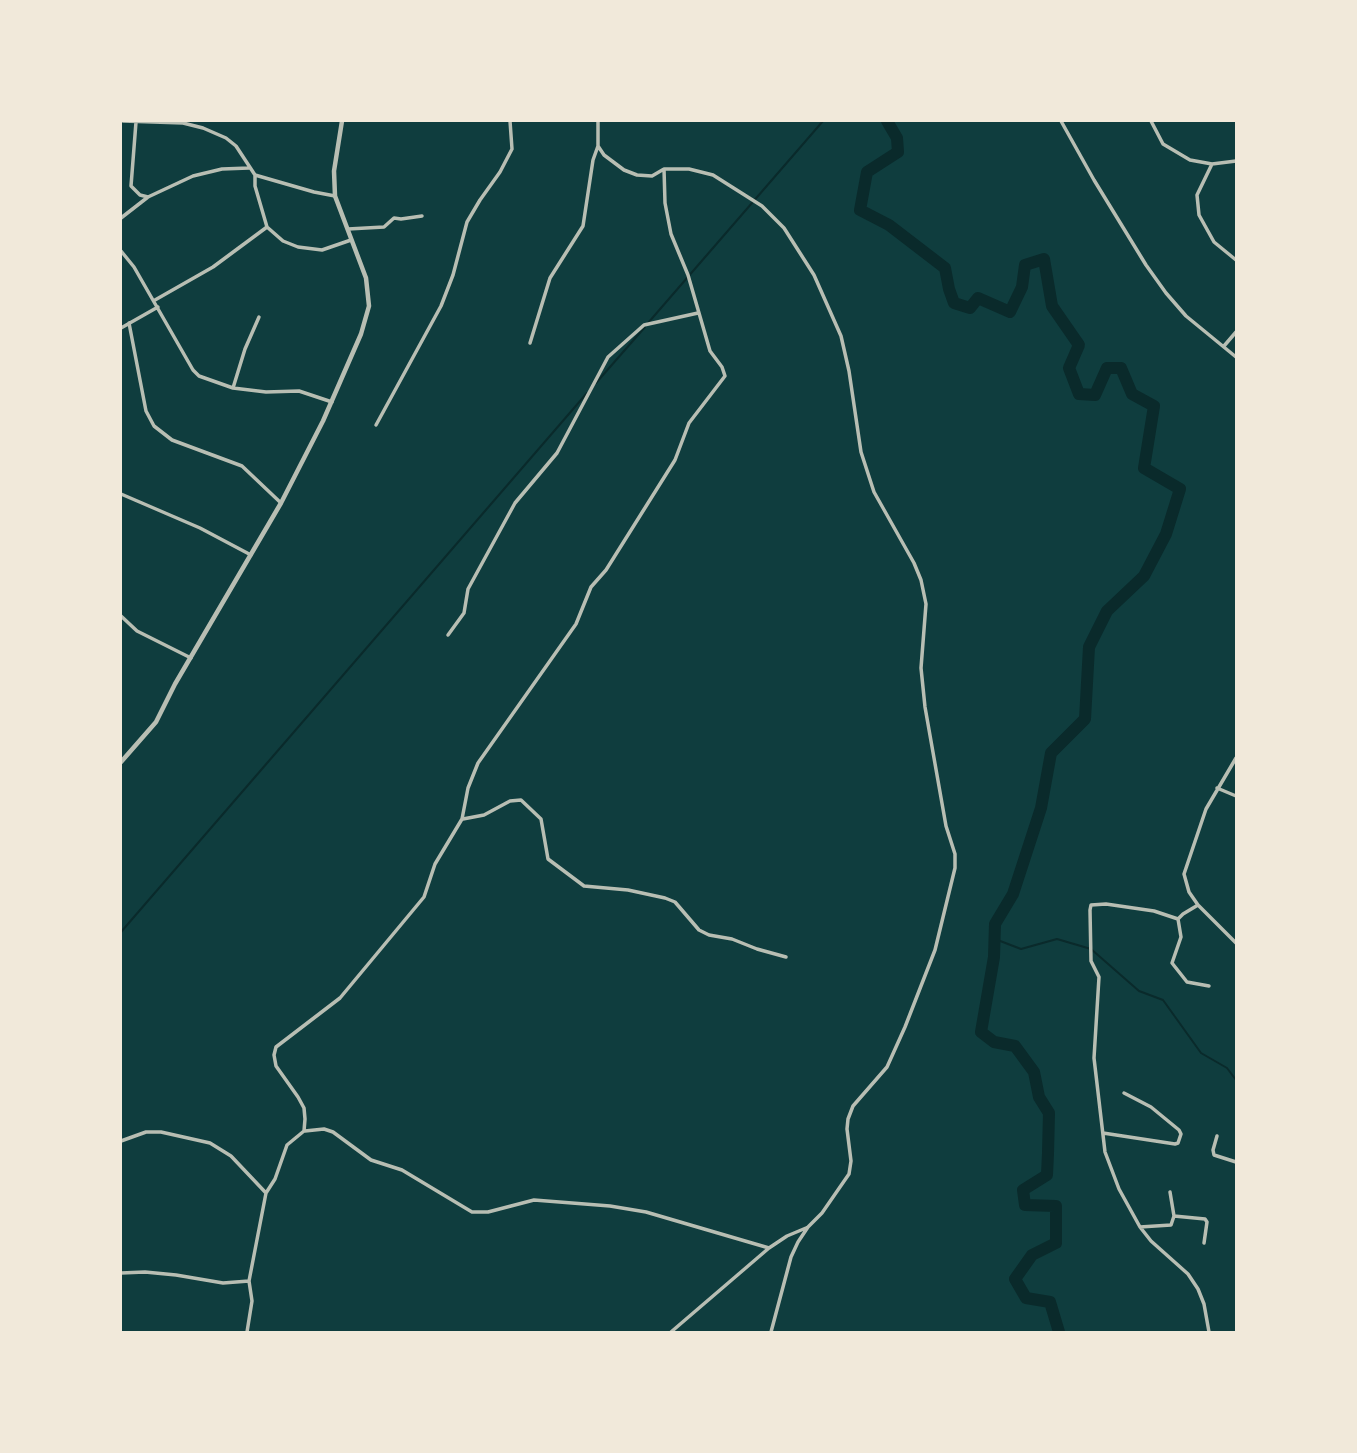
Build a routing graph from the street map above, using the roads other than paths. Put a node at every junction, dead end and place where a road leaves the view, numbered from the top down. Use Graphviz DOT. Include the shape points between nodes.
graph roads {
  1 [pos="123,121"];
  2 [pos="342,121"];
  3 [pos="510,121"];
  4 [pos="598,121"];
  5 [pos="1061,121"];
  6 [pos="1151,121"];
  7 [pos="136,122"];
  8 [pos="145,122"];
  9 [pos="183,122"];
  10 [pos="598,146"];
  11 [pos="1236,161"];
  12 [pos="1212,164"];
  13 [pos="249,168"];
  14 [pos="664,169"];
  15 [pos="255,175"];
  16 [pos="335,196"];
  17 [pos="148,197"];
  18 [pos="422,216"];
  19 [pos="121,218"];
  20 [pos="267,227"];
  21 [pos="347,229"];
  22 [pos="351,240"];
  23 [pos="121,251"];
  24 [pos="1236,260"];
  25 [pos="155,300"];
  26 [pos="158,307"];
  27 [pos="698,313"];
  28 [pos="259,317"];
  29 [pos="129,323"];
  30 [pos="121,328"];
  31 [pos="1236,332"];
  32 [pos="530,343"];
  33 [pos="1224,347"];
  34 [pos="1236,357"];
  35 [pos="233,388"];
  36 [pos="332,402"];
  37 [pos="376,425"];
  38 [pos="121,494"];
  39 [pos="281,503"];
  40 [pos="251,555"];
  41 [pos="121,616"];
  42 [pos="448,635"];
  43 [pos="191,658"];
  44 [pos="122,758"];
  45 [pos="1236,758"];
  46 [pos="1217,788"];
  47 [pos="1236,796"];
  48 [pos="463,819"];
  49 [pos="1198,905"];
  50 [pos="1178,919"];
  51 [pos="1236,943"];
  52 [pos="786,957"];
  53 [pos="1209,985"];
  54 [pos="1124,1093"];
  55 [pos="304,1131"];
  56 [pos="1103,1133"];
  57 [pos="1217,1136"];
  58 [pos="121,1142"];
  59 [pos="1236,1162"];
  60 [pos="1170,1192"];
  61 [pos="266,1193"];
  62 [pos="1174,1216"];
  63 [pos="808,1227"];
  64 [pos="1140,1227"];
  65 [pos="1205,1242"];
  66 [pos="769,1248"];
  67 [pos="121,1273"];
  68 [pos="249,1281"];
  69 [pos="247,1332"];
  70 [pos="671,1332"];
  71 [pos="771,1332"];
  72 [pos="1209,1332"];
  1 -- 7 [label="street"];
  2 -- 16 [label="street"];
  3 -- 37 [label="street" via="512,149 467,222 441,306"];
  4 -- 10 [label="street"];
  5 -- 33 [label="street" via="1166,293"];
  6 -- 12 [label="street" via="1167,148 1190,160"];
  7 -- 8 [label="street"];
  7 -- 17 [label="street" via="131,186"];
  8 -- 9 [label="street"];
  9 -- 13 [label="street" via="226,138"];
  10 -- 14 [label="street" via="614,163 636,175 652,176"];
  10 -- 32 [label="street" via="583,226 550,278"];
  11 -- 12 [label="street"];
  12 -- 24 [label="street" via="1197,195 1199,215 1214,242"];
  13 -- 15 [label="street"];
  13 -- 17 [label="street" via="201,173"];
  14 -- 27 [label="street" via="671,234"];
  14 -- 63 [label="street" via="713,175 762,206 784,228 814,275 841,336 861,452 874,492 914,563 926,604 921,668 925,707 956,868 935,950 905,1027 887,1067 853,1106 848,1119 849,1174"];
  15 -- 16 [label="street"];
  15 -- 20 [label="street"];
  16 -- 21 [label="street"];
  17 -- 19 [label="street"];
  18 -- 21 [label="street" via="394,218 384,227"];
  20 -- 22 [label="street" via="283,241 309,250"];
  20 -- 25 [label="street" via="214,267"];
  21 -- 22 [label="street"];
  22 -- 36 [label="street" via="366,278 369,306 355,354"];
  23 -- 25 [label="street"];
  25 -- 26 [label="street"];
  26 -- 29 [label="street"];
  26 -- 35 [label="street" via="193,370 204,379"];
  27 -- 42 [label="street" via="644,325 608,357 557,453 515,503 468,589 464,613"];
  27 -- 48 [label="street" via="710,351 725,376 689,423 674,460 591,587 576,624 478,763"];
  28 -- 35 [label="street"];
  29 -- 30 [label="street"];
  29 -- 39 [label="street" via="146,411 154,426 172,440 242,466"];
  31 -- 33 [label="street"];
  33 -- 34 [label="street"];
  35 -- 36 [label="street" via="299,391"];
  36 -- 39 [label="street"];
  38 -- 40 [label="street"];
  39 -- 40 [label="street"];
  40 -- 43 [label="street"];
  41 -- 43 [label="street" via="137,631"];
  43 -- 44 [label="street" via="156,722"];
  45 -- 46 [label="street"];
  46 -- 47 [label="street"];
  46 -- 49 [label="street" via="1184,874"];
  48 -- 52 [label="street" via="521,800 541,819 548,859 584,886 665,898 709,935"];
  48 -- 55 [label="street" via="413,912 340,998 276,1047 276,1066 304,1108"];
  49 -- 50 [label="street"];
  49 -- 51 [label="street"];
  50 -- 53 [label="street" via="1181,937 1172,962 1186,982"];
  50 -- 56 [label="street" via="1154,911 1091,905 1091,961 1099,977 1094,1058"];
  54 -- 56 [label="street" via="1179,1130 1178,1143"];
  55 -- 61 [label="street" via="287,1145"];
  55 -- 66 [label="street" via="333,1132 371,1160 402,1170 472,1212 534,1200 610,1206"];
  56 -- 64 [label="street" via="1119,1189"];
  57 -- 59 [label="street" via="1214,1155"];
  58 -- 61 [label="street" via="145,1132 161,1132 210,1143 231,1156"];
  60 -- 62 [label="street"];
  61 -- 68 [label="street"];
  62 -- 64 [label="street" via="1171,1225"];
  62 -- 65 [label="street" via="1205,1219"];
  63 -- 66 [label="street"];
  63 -- 71 [label="street" via="791,1257"];
  64 -- 72 [label="street" via="1198,1289"];
  66 -- 70 [label="street"];
  67 -- 68 [label="street" via="223,1283"];
  68 -- 69 [label="street" via="252,1301"];
}
